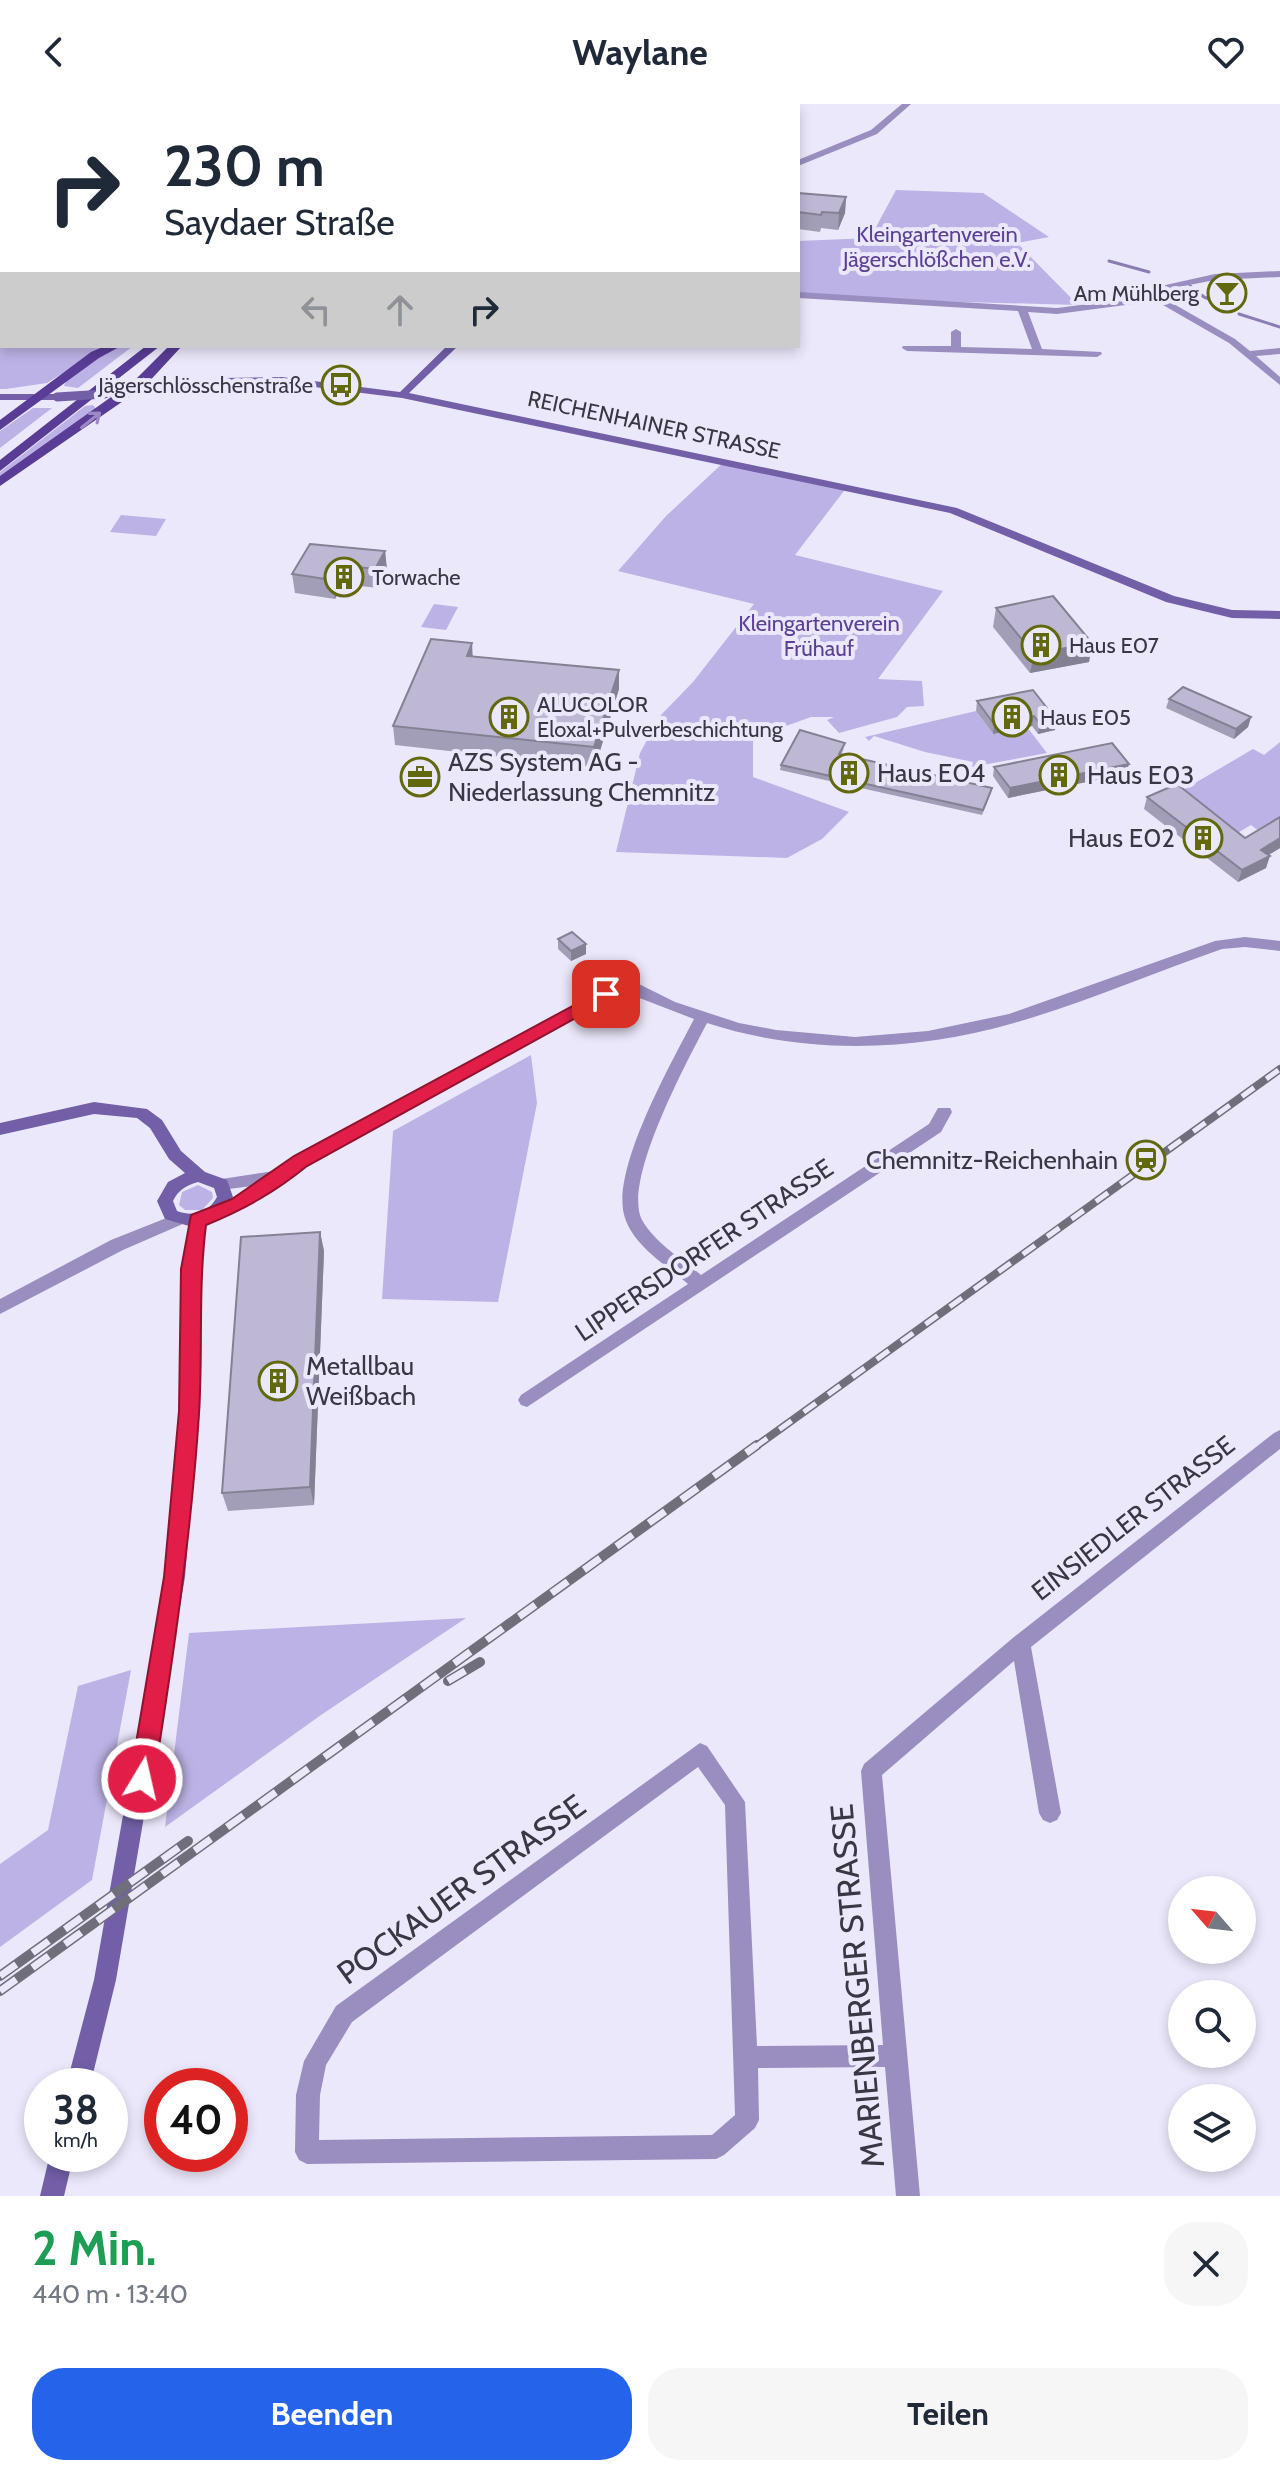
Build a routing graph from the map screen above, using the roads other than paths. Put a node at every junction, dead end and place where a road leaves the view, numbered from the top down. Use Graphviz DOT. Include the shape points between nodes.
graph roads {
  1 [pos="907,104"];
  2 [pos="800,162"];
  3 [pos="1280,274"];
  4 [pos="1148,290"];
  5 [pos="800,295"];
  6 [pos="1022,310"];
  7 [pos="956,332"];
  8 [pos="111,348"];
  9 [pos="136,348"];
  10 [pos="151,348"];
  11 [pos="174,348"];
  12 [pos="451,348"];
  13 [pos="907,348"];
  14 [pos="956,349"];
  15 [pos="1280,351"];
  16 [pos="1038,352"];
  17 [pos="1097,354"];
  18 [pos="1249,354"];
  19 [pos="1280,382"];
  20 [pos="125,392"];
  21 [pos="402,395"];
  22 [pos="0,397"];
  23 [pos="37,397"];
  24 [pos="0,426"];
  25 [pos="0,453"];
  26 [pos="0,467"];
  27 [pos="0,482"];
  28 [pos="1280,615"];
  29 [pos="1279,946"];
  30 [pos="702,1018"];
  31 [pos="944,1112"];
  32 [pos="0,1129"];
  33 [pos="175,1155"];
  34 [pos="199,1176"];
  35 [pos="277,1177"];
  36 [pos="180,1181"];
  37 [pos="221,1184"];
  38 [pos="219,1209"];
  39 [pos="182,1217"];
  40 [pos="700,1284"];
  41 [pos="0,1307"];
  42 [pos="527,1400"];
  43 [pos="1280,1438"];
  44 [pos="1021,1643"];
  45 [pos="871,1771"];
  46 [pos="1050,1813"];
  47 [pos="894,2056"];
  48 [pos="746,2057"];
  49 [pos="82,2068"];
  50 [pos="58,2172"];
  51 [pos="52,2196"];
  52 [pos="908,2196"];
  1 -- 2 [label="street" via="874,132"];
  3 -- 4 [label="street" via="1215,277"];
  5 -- 6 [label="street"];
  6 -- 16 [label="street"];
  6 -- 18 [label="street" via="1084,309 1158,298"];
  7 -- 14 [label="street"];
  8 -- 23 [label="main road"];
  9 -- 25 [label="main road"];
  10 -- 26 [label="main road"];
  11 -- 20 [label="main road"];
  12 -- 21 [label="main road"];
  13 -- 14 [label="street"];
  14 -- 16 [label="street"];
  15 -- 18 [label="street"];
  16 -- 17 [label="street"];
  18 -- 19 [label="street"];
  20 -- 21 [label="main road, REICHENHAINER STRASSE" via="282,380"];
  20 -- 23 [label="main road, REICHENHAINER STRASSE, bridge"];
  27 -- 20 [label="main road, one-way"];
  21 -- 28 [label="main road, REICHENHAINER STRASSE" via="953,510 1170,599 1232,614"];
  22 -- 23 [label="main road, REICHENHAINER STRASSE"];
  23 -- 24 [label="main road"];
  29 -- 30 [label="street" via="1220,944 1011,1019 928,1036 839,1041 776,1035"];
  30 -- 35 [label="street" via="630,986 621,987"];
  30 -- 40 [label="street" via="658,1106 628,1204 644,1234"];
  31 -- 40 [label="street, LIPPERSDORFER STRASSE" via="935,1128"];
  32 -- 33 [label="main road" via="94,1108 119,1108 141,1113 156,1124"];
  33 -- 34 [label="main road"];
  33 -- 36 [label="main road"];
  34 -- 36 [label="main road"];
  34 -- 37 [label="main road"];
  35 -- 37 [label="street"];
  35 -- 38 [label="street" via="239,1204"];
  36 -- 39 [label="main road" via="167,1194"];
  37 -- 38 [label="main road" via="225,1197"];
  38 -- 39 [label="main road"];
  39 -- 41 [label="street"];
  39 -- 49 [label="main road" via="191,1269 189,1411 175,1577 108,1965"];
  40 -- 42 [label="street, LIPPERSDORFER STRASSE"];
  43 -- 44 [label="street, EINSIEDLER STRASSE"];
  44 -- 45 [label="street, EINSIEDLER STRASSE"];
  44 -- 46 [label="street"];
  45 -- 47 [label="street, MARIENBERGER STRASSE"];
  47 -- 48 [label="street"];
  47 -- 52 [label="street, MARIENBERGER STRASSE"];
  48 -- 48 [label="street, POCKAUER STRASSE" via="735,1802 700,1753 344,2014 315,2061 307,2152 716,2147 747,2120"];
  50 -- 51 [label="main road"];
}
